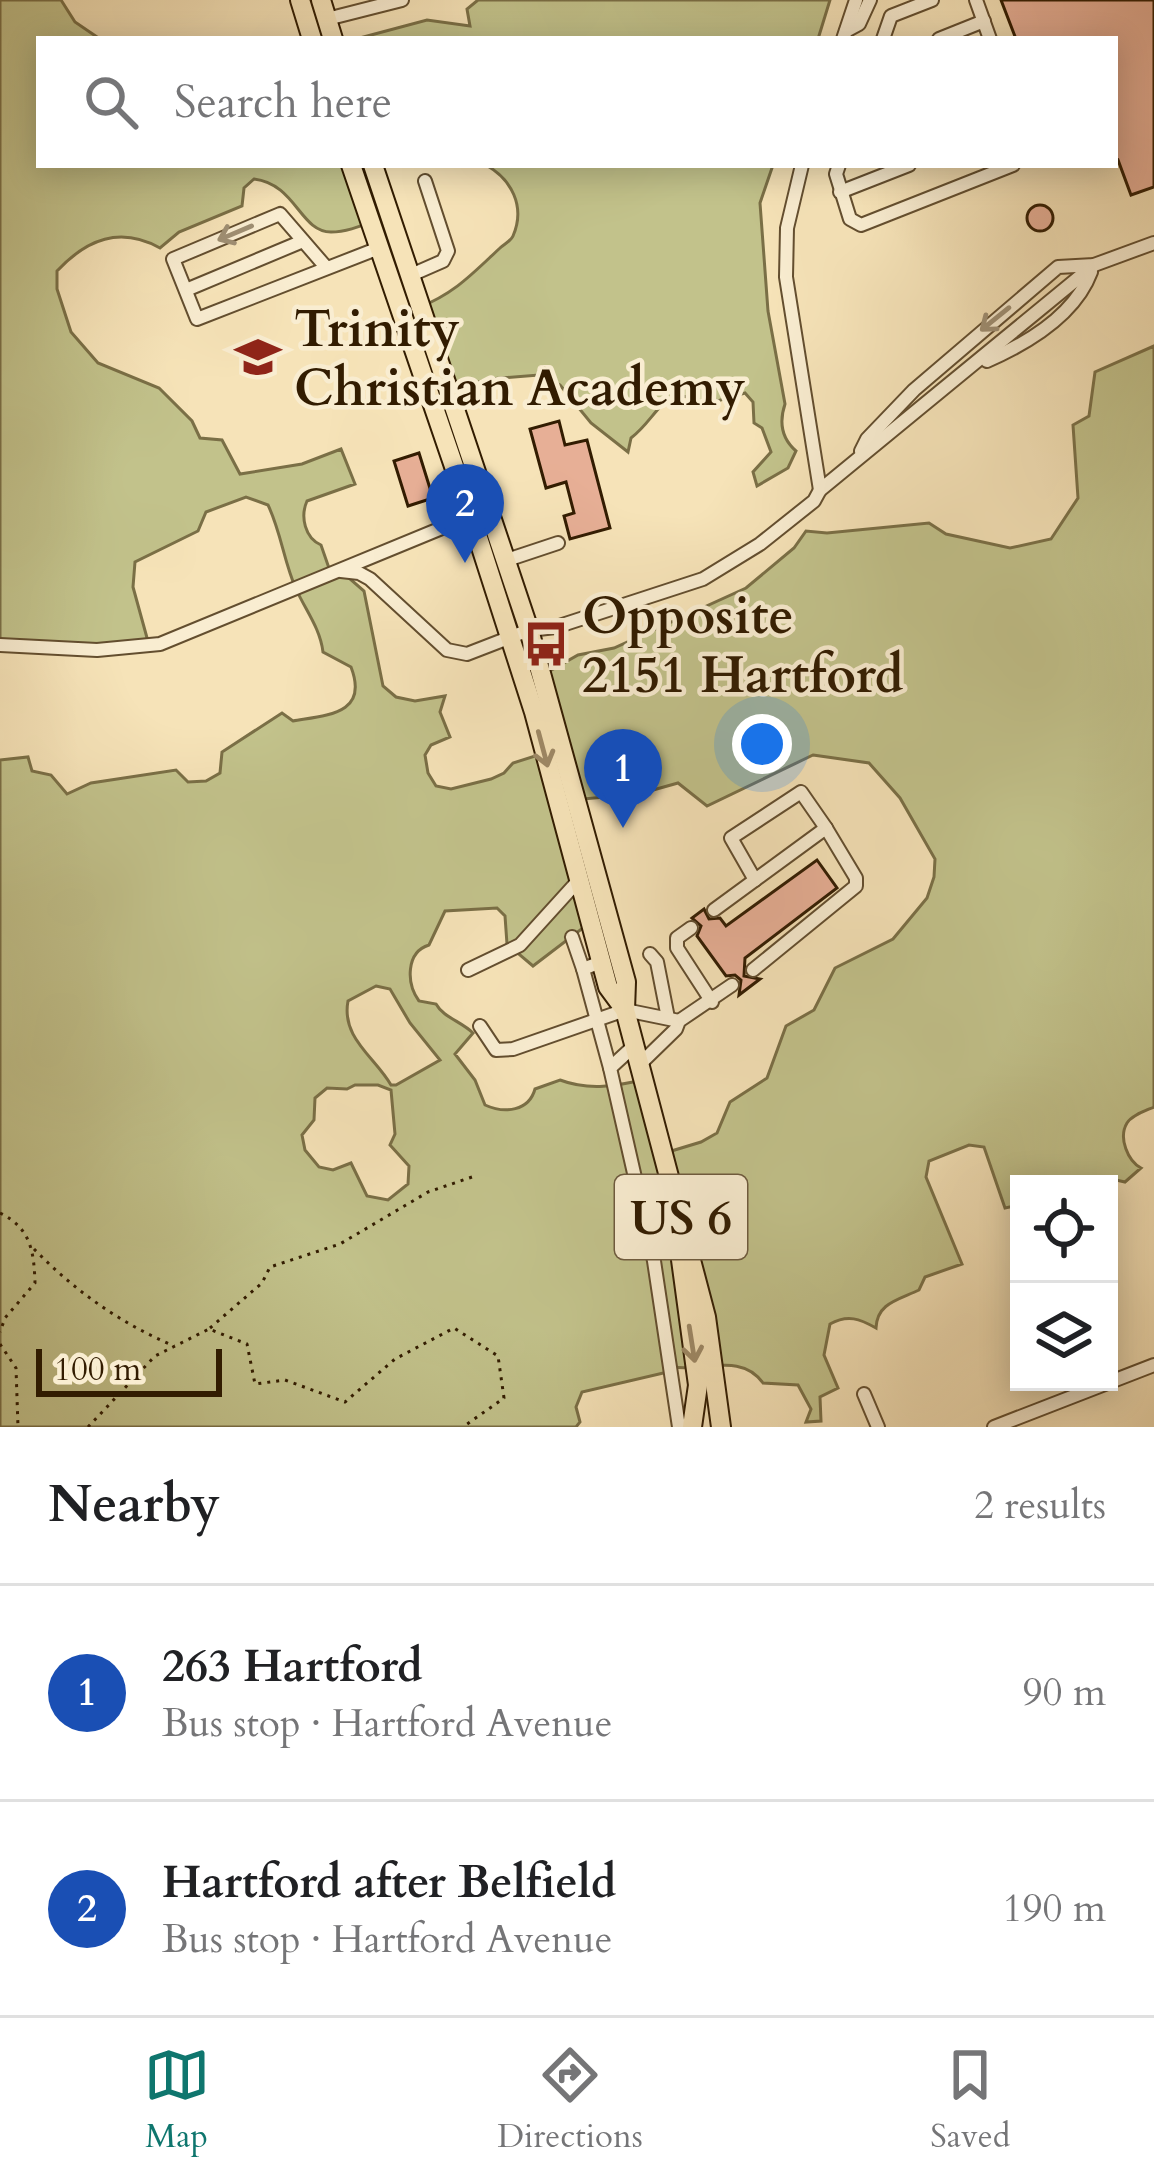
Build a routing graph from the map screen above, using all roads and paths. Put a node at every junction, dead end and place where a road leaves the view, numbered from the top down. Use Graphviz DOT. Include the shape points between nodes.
graph roads {
  1 [pos="300,0"];
  2 [pos="402,0"];
  3 [pos="856,0"];
  4 [pos="870,0"];
  5 [pos="932,0"];
  6 [pos="976,0"];
  7 [pos="327,20"];
  8 [pos="984,21"];
  9 [pos="844,35"];
  10 [pos="311,36"];
  11 [pos="884,36"];
  12 [pos="946,36"];
  13 [pos="989,36"];
  14 [pos="352,168"];
  15 [pos="374,168"];
  16 [pos="801,168"];
  17 [pos="838,168"];
  18 [pos="902,168"];
  19 [pos="1005,168"];
  20 [pos="425,181"];
  21 [pos="840,192"];
  22 [pos="303,241"];
  23 [pos="1154,243"];
  24 [pos="380,248"];
  25 [pos="325,266"];
  26 [pos="1094,266"];
  27 [pos="411,275"];
  28 [pos="186,290"];
  29 [pos="858,458"];
  30 [pos="820,490"];
  31 [pos="471,516"];
  32 [pos="558,543"];
  33 [pos="507,560"];
  34 [pos="341,571"];
  35 [pos="530,630"];
  36 [pos="510,637"];
  37 [pos="0,645"];
  38 [pos="826,828"];
  39 [pos="755,880"];
  40 [pos="578,881"];
  41 [pos="714,910"];
  42 [pos="691,928"];
  43 [pos="572,937"];
  44 [pos="650,954"];
  45 [pos="592,966"];
  46 [pos="468,970"];
  47 [pos="753,970"];
  48 [pos="732,985"];
  49 [pos="712,1002"];
  50 [pos="625,1010"];
  51 [pos="674,1019"];
  52 [pos="598,1022"];
  53 [pos="480,1026"];
  54 [pos="636,1056"];
  55 [pos="610,1068"];
  56 [pos="660,1141"];
  57 [pos="631,1151"];
  58 [pos="475,1175"];
  59 [pos="673,1186"];
  60 [pos="0,1213"];
  61 [pos="34,1250"];
  62 [pos="208,1329"];
  63 [pos="0,1332"];
  64 [pos="0,1344"];
  65 [pos="175,1346"];
  66 [pos="1154,1365"];
  67 [pos="864,1394"];
  68 [pos="18,1427"];
  69 [pos="88,1427"];
  70 [pos="463,1427"];
  71 [pos="679,1427"];
  72 [pos="692,1427"];
  73 [pos="721,1427"];
  74 [pos="878,1427"];
  75 [pos="994,1427"];
  1 -- 10 [label="highway"];
  2 -- 7 [label="street"];
  3 -- 9 [label="street"];
  4 -- 9 [label="street"];
  5 -- 11 [label="street" via="891,16"];
  6 -- 8 [label="street"];
  8 -- 12 [label="street"];
  8 -- 13 [label="street"];
  14 -- 24 [label="highway, US 6"];
  15 -- 27 [label="highway, US 6"];
  16 -- 30 [label="street" via="786,277"];
  17 -- 21 [label="street"];
  18 -- 21 [label="street"];
  19 -- 21 [label="street" via="861,224 850,219"];
  20 -- 27 [label="street" via="448,251"];
  22 -- 25 [label="street"];
  22 -- 28 [label="street"];
  22 -- 28 [label="street, one-way" via="280,214 173,259"];
  23 -- 26 [label="street"];
  24 -- 25 [label="street"];
  24 -- 31 [label="highway, US 6"];
  25 -- 28 [label="street" via="197,319"];
  26 -- 29 [label="street"];
  26 -- 29 [label="street, one-way" via="1058,267 1037,284 914,390"];
  27 -- 33 [label="highway, US 6"];
  29 -- 30 [label="street"];
  30 -- 35 [label="street" via="760,544 703,579"];
  31 -- 34 [label="street"];
  31 -- 36 [label="highway, US 6"];
  32 -- 33 [label="street"];
  33 -- 35 [label="highway, US 6"];
  34 -- 36 [label="street" via="370,579 447,650 467,654"];
  34 -- 37 [label="street" via="160,644"];
  35 -- 36 [label="street"];
  35 -- 50 [label="highway, US 6" via="626,982"];
  36 -- 40 [label="highway, US 6, one-way"];
  38 -- 39 [label="street"];
  38 -- 39 [label="street" via="801,793 731,838"];
  38 -- 47 [label="street" via="856,886"];
  39 -- 41 [label="street"];
  40 -- 45 [label="highway, US 6"];
  40 -- 46 [label="street" via="520,945"];
  42 -- 49 [label="street" via="677,948"];
  43 -- 45 [label="street"];
  44 -- 51 [label="street"];
  45 -- 50 [label="highway, US 6"];
  45 -- 52 [label="street"];
  48 -- 49 [label="street"];
  49 -- 51 [label="street"];
  50 -- 51 [label="street"];
  50 -- 52 [label="street"];
  50 -- 54 [label="highway, US 6"];
  51 -- 54 [label="street"];
  52 -- 53 [label="street" via="496,1050"];
  52 -- 55 [label="street"];
  54 -- 55 [label="street"];
  54 -- 56 [label="highway, US 6"];
  55 -- 57 [label="street"];
  56 -- 57 [label="street"];
  56 -- 59 [label="highway, US 6"];
  57 -- 71 [label="street"];
  58 -- 62 [label="path" via="428,1192 340,1244 270,1267"];
  59 -- 72 [label="highway, one-way" via="698,1385"];
  59 -- 73 [label="highway, US 6" via="706,1316"];
  60 -- 61 [label="path" via="17,1222"];
  61 -- 63 [label="path" via="35,1283"];
  61 -- 65 [label="path" via="128,1326"];
  62 -- 65 [label="path"];
  62 -- 70 [label="path" via="247,1344 254,1384 285,1380 345,1402 395,1358 454,1328 498,1356 504,1397"];
  64 -- 68 [label="path" via="16,1368"];
  65 -- 69 [label="path" via="155,1356"];
  66 -- 75 [label="street"];
  67 -- 74 [label="street"];
}
